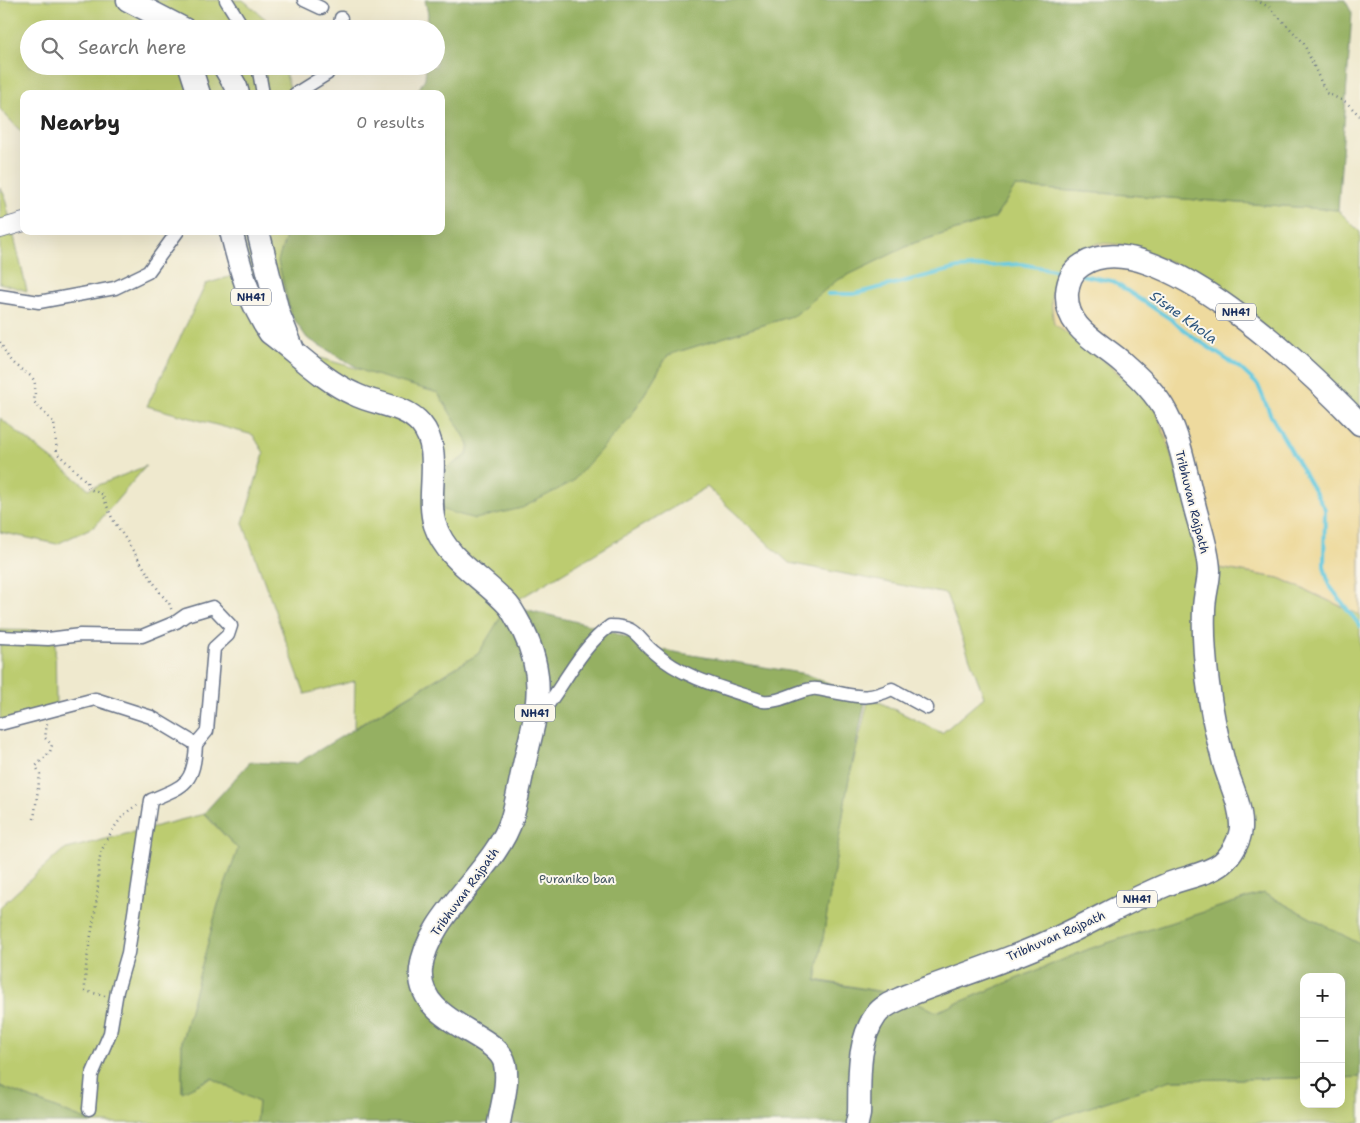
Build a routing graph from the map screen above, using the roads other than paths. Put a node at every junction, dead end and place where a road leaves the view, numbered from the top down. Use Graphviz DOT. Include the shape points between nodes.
graph roads {
  1 [pos="122,0"];
  2 [pos="128,0"];
  3 [pos="304,0"];
  4 [pos="231,2"];
  5 [pos="321,8"];
  6 [pos="145,20"];
  7 [pos="167,20"];
  8 [pos="240,20"];
  9 [pos="193,75"];
  10 [pos="229,75"];
  11 [pos="260,75"];
  12 [pos="325,75"];
  13 [pos="198,90"];
  14 [pos="237,90"];
  15 [pos="262,90"];
  16 [pos="301,90"];
  17 [pos="20,223"];
  18 [pos="0,229"];
  19 [pos="175,235"];
  20 [pos="232,235"];
  21 [pos="259,235"];
  22 [pos="0,296"];
  23 [pos="293,350"];
  24 [pos="1360,424"];
  25 [pos="0,637"];
  26 [pos="927,708"];
  27 [pos="0,724"];
  28 [pos="533,724"];
  29 [pos="196,744"];
  30 [pos="89,1109"];
  31 [pos="499,1123"];
  32 [pos="857,1123"];
  1 -- 6 [label="highway"];
  2 -- 7 [label="highway"];
  3 -- 5 [label="street"];
  4 -- 8 [label="street"];
  9 -- 13 [label="highway"];
  10 -- 14 [label="highway"];
  11 -- 15 [label="street"];
  12 -- 16 [label="street"];
  17 -- 18 [label="street"];
  19 -- 22 [label="street" via="148,272 115,288 39,302"];
  20 -- 23 [label="highway, Tribhuvan Rajpath / NH41" via="241,273 260,319 270,333"];
  21 -- 23 [label="highway, NH41" via="278,312"];
  23 -- 28 [label="highway, Tribhuvan Rajpath / NH41" via="354,395 406,412 421,424 430,440 432,510 445,546 508,605 530,646 537,668 538,697"];
  24 -- 32 [label="highway, Tribhuvan Rajpath / NH41" via="1268,336 1173,274 1154,264 1124,257 1096,258 1073,272 1067,300 1077,326 1088,338 1119,359 1151,390 1167,415 1177,443 1209,568 1204,609 1208,682 1224,764 1239,808 1241,829 1237,844 1222,863 1169,883 1038,946 886,1006 877,1014 869,1030 860,1060"];
  25 -- 29 [label="street" via="142,636 186,615 213,607 231,626 228,635 214,648 207,731"];
  26 -- 28 [label="street" via="892,689 860,698 812,689 772,702 763,701 684,672 653,652 639,634 625,626 610,626 591,642"];
  27 -- 29 [label="street" via="95,699 151,717"];
  28 -- 31 [label="highway, Tribhuvan Rajpath / NH41" via="512,819 494,854 428,942 421,966 420,980 436,1009 494,1048 505,1061 507,1078"];
  29 -- 30 [label="street" via="195,768 182,787 151,800 128,954 110,1033 92,1075"];
}
